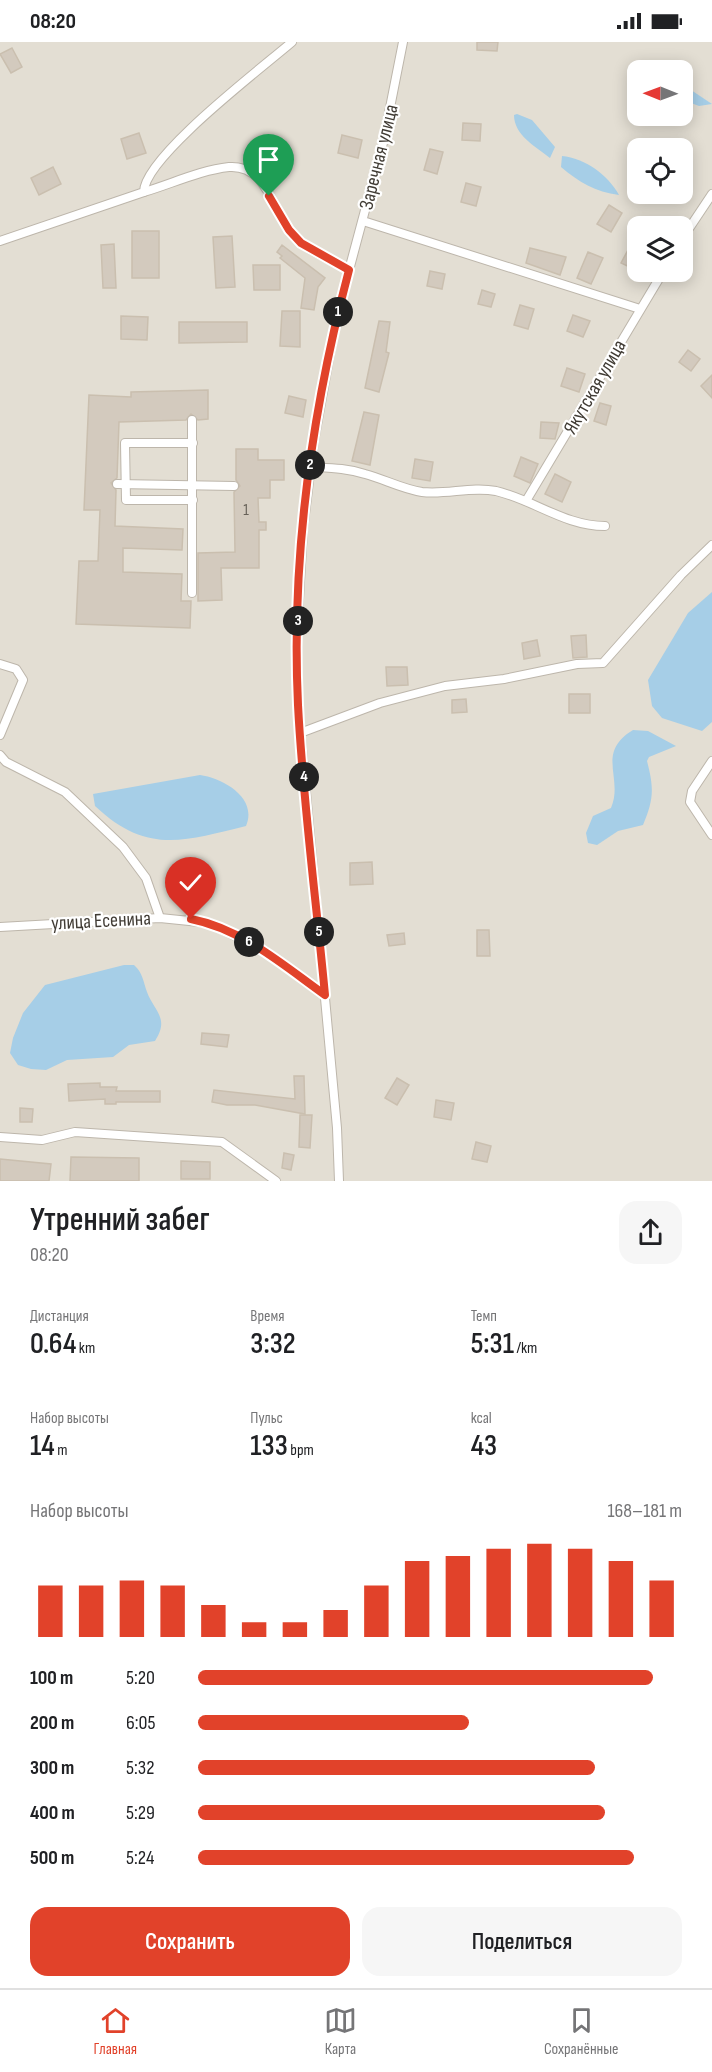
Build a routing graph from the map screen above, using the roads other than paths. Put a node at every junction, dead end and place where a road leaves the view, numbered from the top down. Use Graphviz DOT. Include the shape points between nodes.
graph roads {
  1 [pos="292,42"];
  2 [pos="402,42"];
  3 [pos="144,192"];
  4 [pos="712,194"];
  5 [pos="363,221"];
  6 [pos="693,222"];
  7 [pos="0,241"];
  8 [pos="349,270"];
  9 [pos="657,282"];
  10 [pos="640,309"];
  11 [pos="192,420"];
  12 [pos="193,443"];
  13 [pos="310,467"];
  14 [pos="121,484"];
  15 [pos="193,485"];
  16 [pos="234,486"];
  17 [pos="193,500"];
  18 [pos="526,501"];
  19 [pos="605,526"];
  20 [pos="712,544"];
  21 [pos="192,594"];
  22 [pos="0,664"];
  23 [pos="300,733"];
  24 [pos="0,735"];
  25 [pos="2,760"];
  26 [pos="712,761"];
  27 [pos="712,835"];
  28 [pos="160,918"];
  29 [pos="0,927"];
  30 [pos="325,995"];
  31 [pos="0,1137"];
  32 [pos="276,1181"];
  33 [pos="339,1181"];
  1 -- 3 [label="street" via="175,142 144,183"];
  2 -- 5 [label="street, Заречная улица" via="392,104"];
  3 -- 7 [label="street"];
  3 -- 8 [label="street" via="229,167 246,169 258,176 289,230 301,243"];
  4 -- 6 [label="street"];
  5 -- 8 [label="street, Заречная улица"];
  5 -- 10 [label="street"];
  8 -- 13 [label="street, Заречная улица" via="326,370"];
  9 -- 10 [label="street, Якутская улица"];
  10 -- 18 [label="street, Якутская улица"];
  11 -- 12 [label="street"];
  12 -- 14 [label="street" via="126,444"];
  12 -- 15 [label="street"];
  13 -- 18 [label="street" via="365,474 418,491 480,489"];
  13 -- 23 [label="street, Заречная улица" via="297,633"];
  14 -- 15 [label="street"];
  14 -- 17 [label="street" via="126,500"];
  15 -- 16 [label="street"];
  15 -- 17 [label="street"];
  17 -- 21 [label="street"];
  18 -- 19 [label="street" via="567,520"];
  20 -- 23 [label="street" via="603,663 445,686 380,703"];
  22 -- 24 [label="street" via="16,669 23,680"];
  23 -- 30 [label="street, Заречная улица"];
  25 -- 28 [label="street" via="65,792 123,847 146,878"];
  26 -- 27 [label="street" via="692,791 690,802"];
  28 -- 29 [label="street, улица Есенина"];
  28 -- 30 [label="street, улица Есенина" via="200,921 229,931 265,951"];
  30 -- 33 [label="street, Заречная улица"];
  31 -- 32 [label="street" via="42,1140 75,1132 222,1142"];
}
